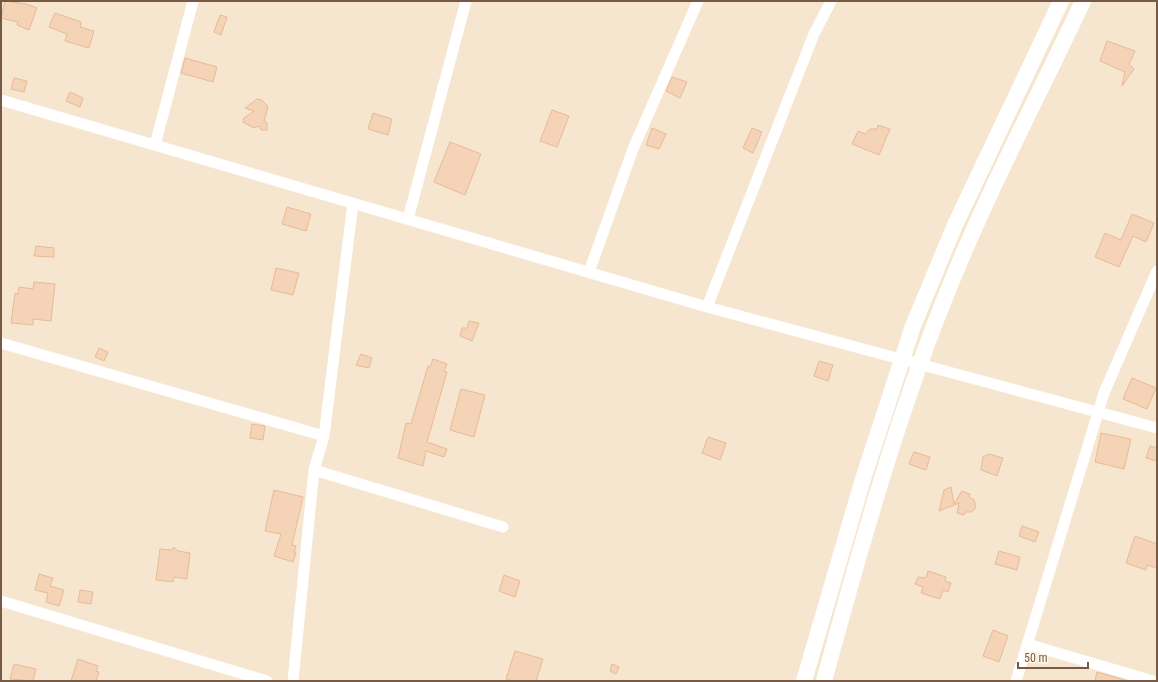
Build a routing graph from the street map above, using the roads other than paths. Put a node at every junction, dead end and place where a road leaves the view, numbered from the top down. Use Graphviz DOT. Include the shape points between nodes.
graph roads {
  1 [pos="193,1"];
  2 [pos="466,1"];
  3 [pos="698,1"];
  4 [pos="830,1"];
  5 [pos="1061,1"];
  6 [pos="1083,1"];
  7 [pos="1,100"];
  8 [pos="155,145"];
  9 [pos="352,203"];
  10 [pos="408,219"];
  11 [pos="1157,271"];
  12 [pos="589,272"];
  13 [pos="707,307"];
  14 [pos="1,343"];
  15 [pos="901,360"];
  16 [pos="920,365"];
  17 [pos="1098,412"];
  18 [pos="1157,428"];
  19 [pos="324,436"];
  20 [pos="314,470"];
  21 [pos="503,527"];
  22 [pos="1,601"];
  23 [pos="1027,644"];
  24 [pos="267,681"];
  25 [pos="293,681"];
  26 [pos="804,681"];
  27 [pos="824,681"];
  28 [pos="1016,681"];
  29 [pos="1153,681"];
  1 -- 8 [label="street"];
  2 -- 10 [label="street"];
  3 -- 12 [label="street" via="634,149"];
  4 -- 13 [label="street" via="814,34"];
  5 -- 15 [label="main road" via="955,225 926,292"];
  6 -- 16 [label="main road" via="984,205 950,284"];
  7 -- 8 [label="street"];
  8 -- 9 [label="street"];
  9 -- 10 [label="street"];
  9 -- 19 [label="street"];
  10 -- 12 [label="street"];
  11 -- 17 [label="street"];
  12 -- 13 [label="street"];
  13 -- 15 [label="street"];
  14 -- 19 [label="street"];
  15 -- 16 [label="street"];
  15 -- 26 [label="main road"];
  16 -- 17 [label="street"];
  16 -- 27 [label="main road" via="876,501"];
  17 -- 18 [label="street"];
  17 -- 23 [label="street"];
  19 -- 20 [label="street"];
  20 -- 21 [label="street"];
  20 -- 25 [label="street"];
  22 -- 24 [label="street"];
  23 -- 28 [label="street"];
  23 -- 29 [label="street"];
}
